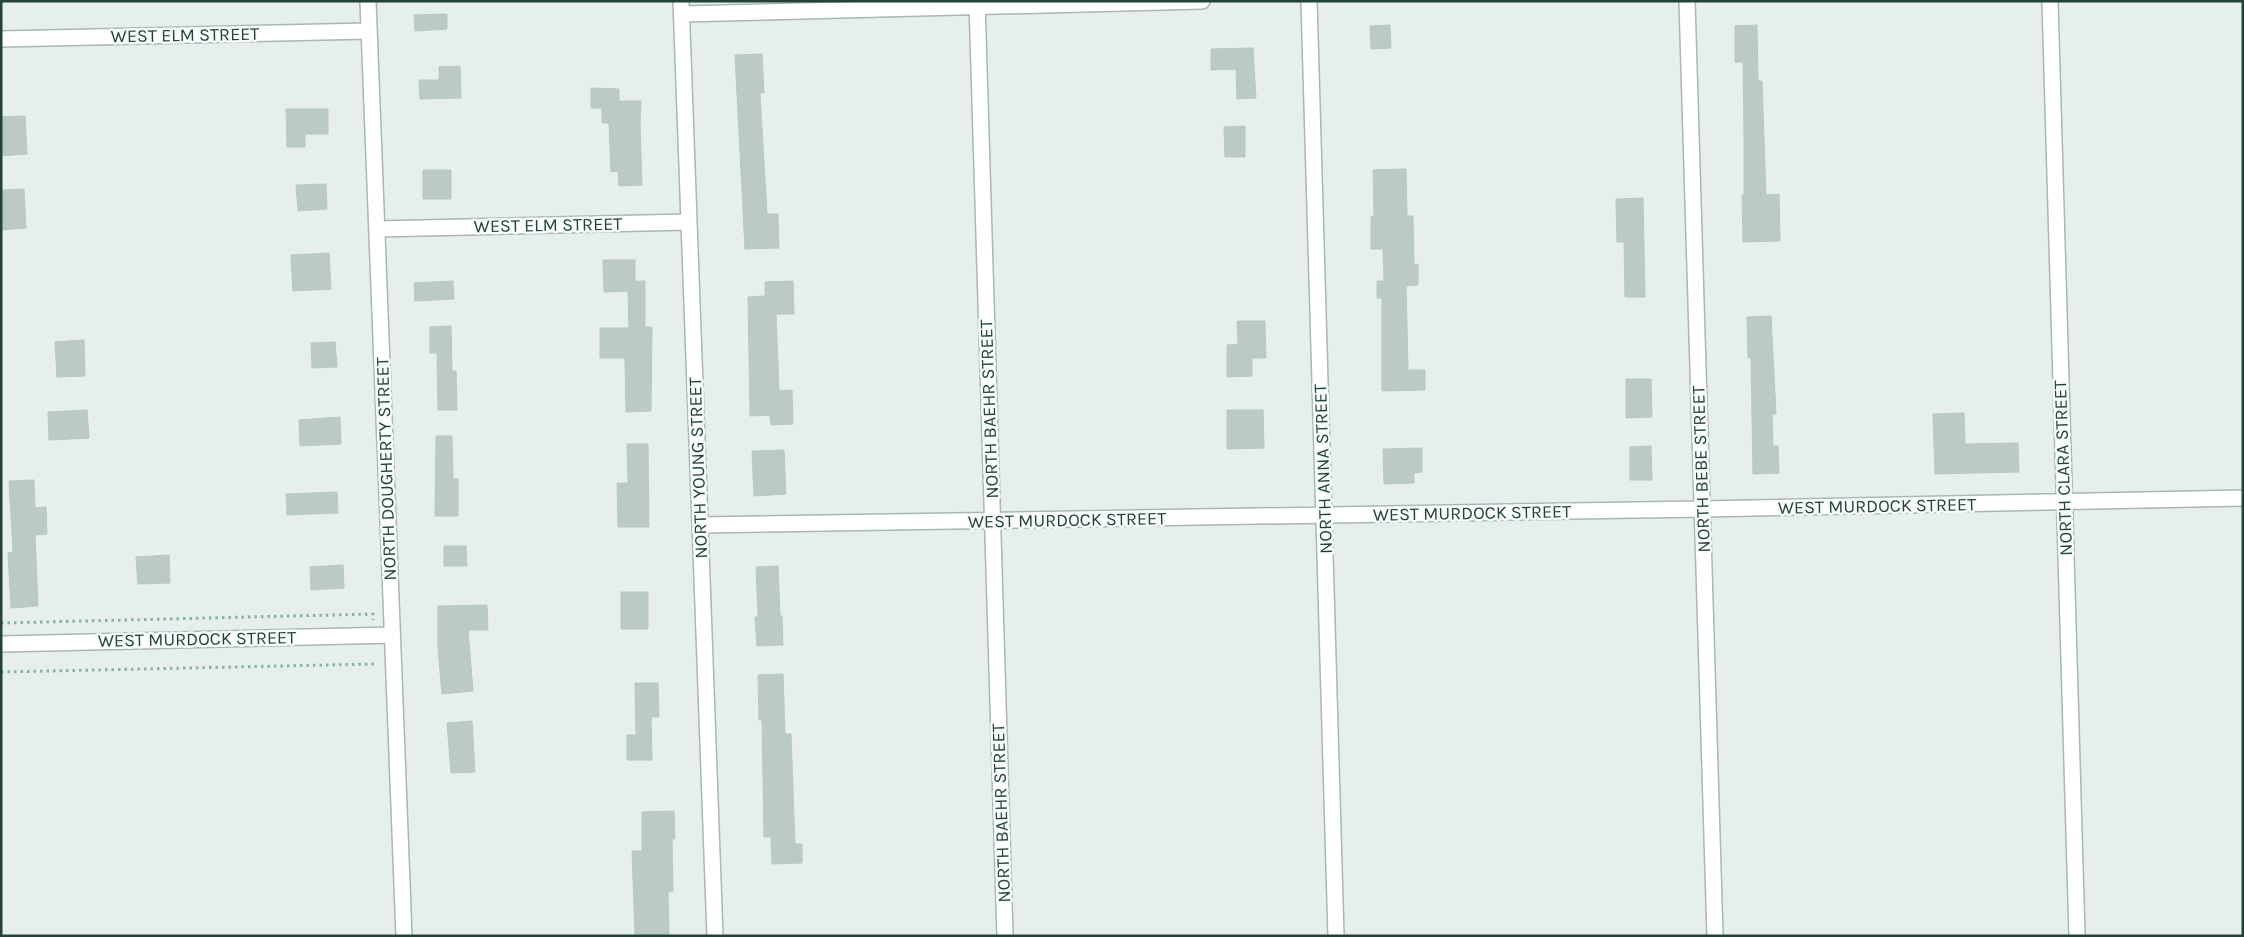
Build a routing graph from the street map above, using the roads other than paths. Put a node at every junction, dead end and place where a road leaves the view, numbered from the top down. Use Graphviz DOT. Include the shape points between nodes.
graph roads {
  1 [pos="368,1"];
  2 [pos="1202,1"];
  3 [pos="1309,1"];
  4 [pos="1687,1"];
  5 [pos="2050,1"];
  6 [pos="977,4"];
  7 [pos="682,8"];
  8 [pos="369,31"];
  9 [pos="1,39"];
  10 [pos="689,222"];
  11 [pos="376,229"];
  12 [pos="2243,498"];
  13 [pos="2064,502"];
  14 [pos="1702,509"];
  15 [pos="1324,516"];
  16 [pos="992,521"];
  17 [pos="700,525"];
  18 [pos="392,635"];
  19 [pos="1,644"];
  20 [pos="404,936"];
  21 [pos="715,936"];
  22 [pos="1004,936"];
  23 [pos="1336,936"];
  24 [pos="1714,936"];
  25 [pos="2077,936"];
  1 -- 8 [label="street, NORTH DOUGHERTY STREET"];
  2 -- 6 [label="street"];
  3 -- 15 [label="street, NORTH ANNA STREET"];
  4 -- 14 [label="street, NORTH BEBE STREET"];
  5 -- 13 [label="street, NORTH CLARA STREET"];
  6 -- 7 [label="street"];
  6 -- 16 [label="street, NORTH BAEHR STREET"];
  7 -- 10 [label="street, NORTH YOUNG STREET"];
  8 -- 9 [label="street, WEST ELM STREET"];
  8 -- 11 [label="street, NORTH DOUGHERTY STREET"];
  10 -- 11 [label="street, WEST ELM STREET"];
  10 -- 17 [label="street, NORTH YOUNG STREET"];
  11 -- 18 [label="street, NORTH DOUGHERTY STREET"];
  12 -- 13 [label="street, WEST MURDOCK STREET"];
  13 -- 14 [label="street, WEST MURDOCK STREET"];
  13 -- 25 [label="street, NORTH CLARA STREET"];
  14 -- 15 [label="street, WEST MURDOCK STREET"];
  14 -- 24 [label="street, NORTH BEBE STREET"];
  15 -- 16 [label="street, WEST MURDOCK STREET"];
  15 -- 23 [label="street, NORTH ANNA STREET"];
  16 -- 17 [label="street, WEST MURDOCK STREET"];
  16 -- 22 [label="street, NORTH BAEHR STREET"];
  17 -- 21 [label="street, NORTH YOUNG STREET"];
  18 -- 19 [label="street, WEST MURDOCK STREET"];
  18 -- 20 [label="street, NORTH DOUGHERTY STREET"];
}
